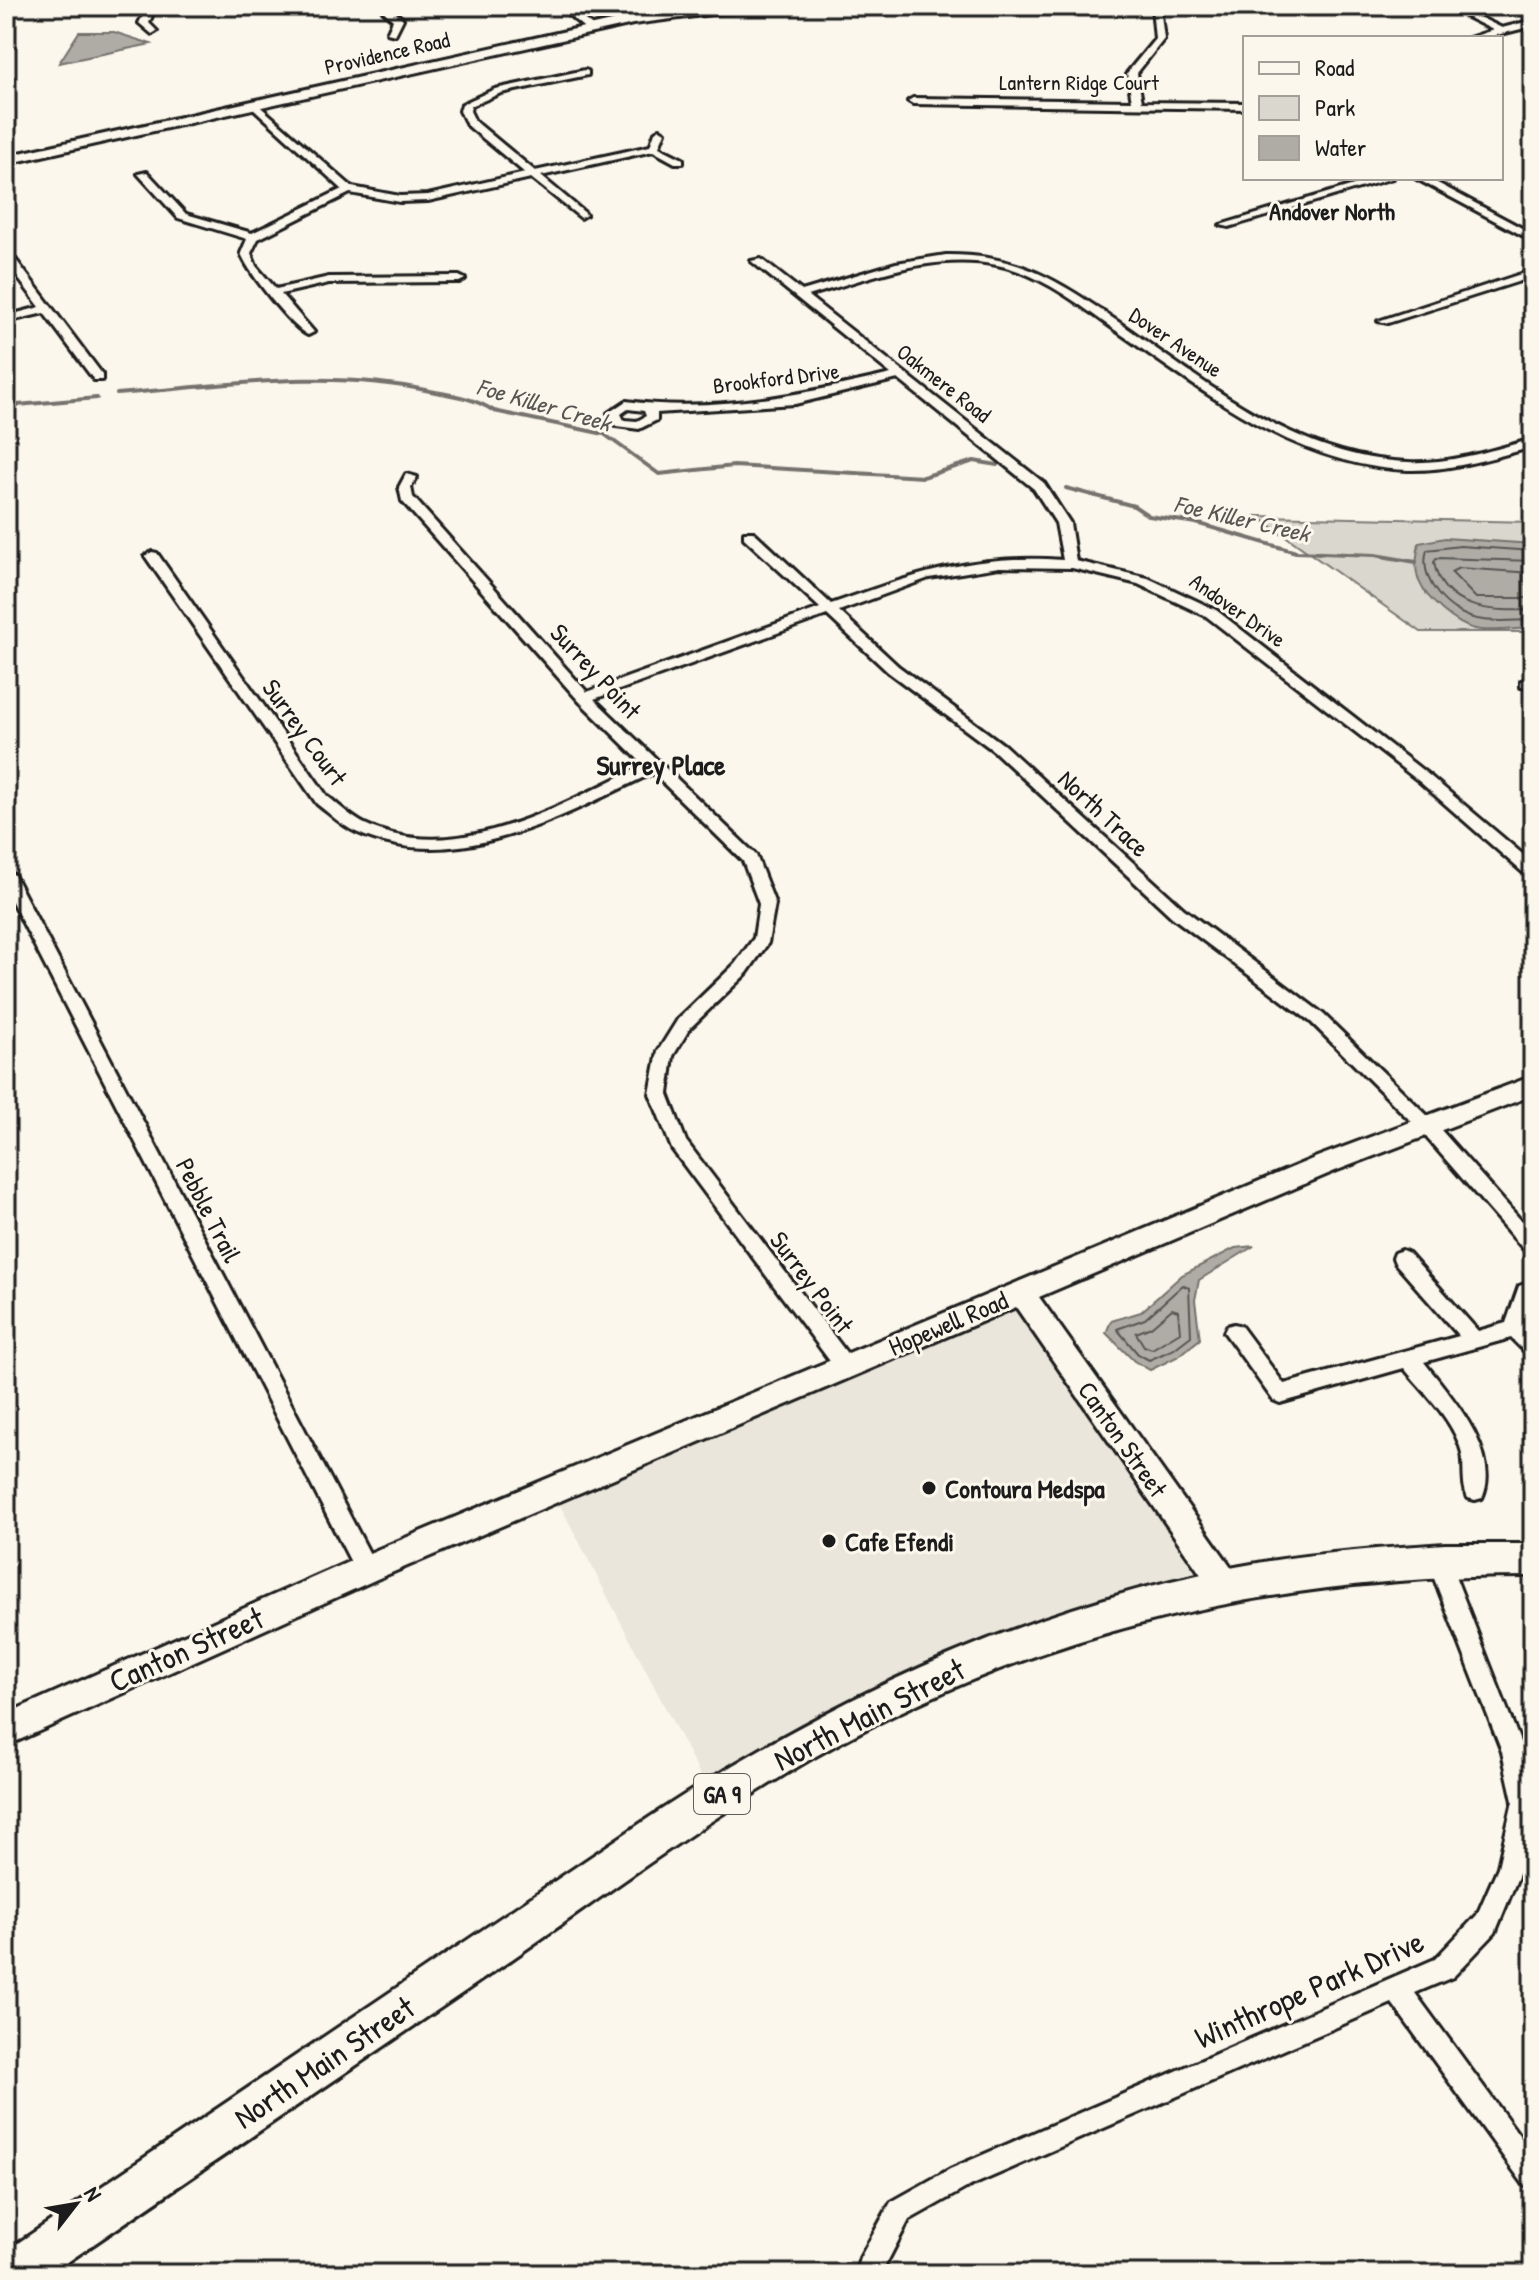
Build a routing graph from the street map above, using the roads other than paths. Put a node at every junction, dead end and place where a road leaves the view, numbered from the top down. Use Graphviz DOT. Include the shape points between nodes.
graph roads {
  1 [pos="152,6"];
  2 [pos="382,6"];
  3 [pos="562,6"];
  4 [pos="781,6"];
  5 [pos="960,6"];
  6 [pos="1391,6"];
  7 [pos="1449,6"];
  8 [pos="1156,7"];
  9 [pos="1258,7"];
  10 [pos="1533,23"];
  11 [pos="591,29"];
  12 [pos="152,31"];
  13 [pos="1501,31"];
  14 [pos="392,33"];
  15 [pos="1482,36"];
  16 [pos="585,73"];
  17 [pos="913,101"];
  18 [pos="1137,103"];
  19 [pos="255,105"];
  20 [pos="1243,106"];
  21 [pos="660,132"];
  22 [pos="654,148"];
  23 [pos="6,160"];
  24 [pos="679,161"];
  25 [pos="532,173"];
  26 [pos="143,174"];
  27 [pos="1381,180"];
  28 [pos="1424,180"];
  29 [pos="349,190"];
  30 [pos="581,215"];
  31 [pos="1225,225"];
  32 [pos="253,237"];
  33 [pos="1533,238"];
  34 [pos="6,254"];
  35 [pos="757,261"];
  36 [pos="1533,273"];
  37 [pos="459,279"];
  38 [pos="272,293"];
  39 [pos="800,295"];
  40 [pos="47,309"];
  41 [pos="6,319"];
  42 [pos="1384,321"];
  43 [pos="308,332"];
  44 [pos="901,375"];
  45 [pos="98,377"];
  46 [pos="653,410"];
  47 [pos="1533,443"];
  48 [pos="411,477"];
  49 [pos="749,535"];
  50 [pos="152,556"];
  51 [pos="1070,563"];
  52 [pos="829,610"];
  53 [pos="584,698"];
  54 [pos="653,767"];
  55 [pos="1533,872"];
  56 [pos="6,875"];
  57 [pos="1533,1085"];
  58 [pos="1427,1126"];
  59 [pos="1533,1247"];
  60 [pos="1402,1258"];
  61 [pos="1533,1289"];
  62 [pos="1021,1293"];
  63 [pos="1514,1329"];
  64 [pos="1234,1332"];
  65 [pos="1474,1340"];
  66 [pos="1533,1347"];
  67 [pos="1409,1359"];
  68 [pos="845,1366"];
  69 [pos="1475,1491"];
  70 [pos="1533,1560"];
  71 [pos="1439,1563"];
  72 [pos="366,1569"];
  73 [pos="1226,1585"];
  74 [pos="6,1730"];
  75 [pos="1526,1781"];
  76 [pos="1397,1989"];
  77 [pos="1533,2176"];
  78 [pos="870,2268"];
  79 [pos="11,2274"];
  1 -- 12 [label="street" via="144,23"];
  2 -- 14 [label="street" via="398,19"];
  3 -- 11 [label="street"];
  4 -- 11 [label="street, Providence Road" via="675,14"];
  5 -- 8 [label="street"];
  6 -- 9 [label="street"];
  7 -- 13 [label="street"];
  8 -- 9 [label="street"];
  8 -- 18 [label="street" via="1162,38 1132,73"];
  10 -- 13 [label="street"];
  11 -- 19 [label="street, Providence Road"];
  13 -- 15 [label="street"];
  16 -- 25 [label="street" via="498,91 467,104 471,123"];
  17 -- 18 [label="street, Lantern Ridge Court"];
  18 -- 20 [label="street, Lantern Ridge Court"];
  19 -- 23 [label="street, Providence Road"];
  19 -- 29 [label="street"];
  21 -- 22 [label="street"];
  22 -- 24 [label="street"];
  22 -- 25 [label="street"];
  25 -- 29 [label="street" via="428,198"];
  25 -- 30 [label="street"];
  26 -- 32 [label="street" via="182,216"];
  27 -- 31 [label="street"];
  28 -- 33 [label="street"];
  29 -- 32 [label="street"];
  32 -- 38 [label="street" via="246,253"];
  34 -- 40 [label="street"];
  35 -- 39 [label="street, Oakmere Road"];
  36 -- 42 [label="street"];
  37 -- 38 [label="street" via="329,280"];
  38 -- 43 [label="street"];
  39 -- 44 [label="street, Oakmere Road"];
  39 -- 47 [label="street, Dover Avenue" via="928,260 992,260 1050,280 1257,422 1301,444 1364,462 1426,466 1477,461"];
  40 -- 41 [label="street"];
  40 -- 45 [label="street"];
  44 -- 46 [label="street, Brookford Drive" via="795,400"];
  44 -- 51 [label="street, Oakmere Road" via="1039,486 1063,523"];
  48 -- 53 [label="street, Surrey Point" via="405,487 407,498"];
  49 -- 52 [label="street, North Trace"];
  50 -- 54 [label="street, Surrey Court" via="322,800 359,829 417,843 481,839 518,828"];
  51 -- 52 [label="street, Andover Drive" via="1013,560 961,566"];
  51 -- 55 [label="street, Andover Drive" via="1145,580 1211,613 1425,779"];
  52 -- 53 [label="street, Andover Drive"];
  52 -- 58 [label="street, North Trace" via="893,669 999,748 1178,913 1317,1018"];
  53 -- 54 [label="street, Surrey Point"];
  54 -- 68 [label="street, Surrey Point" via="750,859 764,881 769,904 767,931 754,957 691,1012 670,1040 659,1075 661,1109 678,1144"];
  56 -- 72 [label="street, Pebble Trail"];
  57 -- 58 [label="street, Hopewell Road"];
  58 -- 59 [label="street, North Trace"];
  58 -- 62 [label="street, Hopewell Road"];
  60 -- 65 [label="street"];
  61 -- 63 [label="street" via="1526,1292"];
  62 -- 68 [label="street, Hopewell Road"];
  62 -- 73 [label="street, Canton Street"];
  63 -- 65 [label="street"];
  63 -- 66 [label="street"];
  64 -- 67 [label="street" via="1280,1394"];
  65 -- 67 [label="street"];
  67 -- 69 [label="street" via="1470,1437 1477,1467"];
  68 -- 72 [label="street, Hopewell Road"];
  70 -- 71 [label="main road, North Main Street / GA 9"];
  71 -- 73 [label="main road, North Main Street / GA 9" via="1370,1565"];
  71 -- 75 [label="street, Winthrope Park Drive"];
  72 -- 74 [label="street, Canton Street"];
  73 -- 79 [label="main road, North Main Street / GA 9" via="1076,1623 991,1653 849,1718 772,1761"];
  75 -- 76 [label="street, Winthrope Park Drive" via="1510,1867 1486,1924 1444,1968"];
  76 -- 77 [label="street"];
  76 -- 78 [label="street, Winthrope Park Drive" via="959,2178 900,2211"];
}
